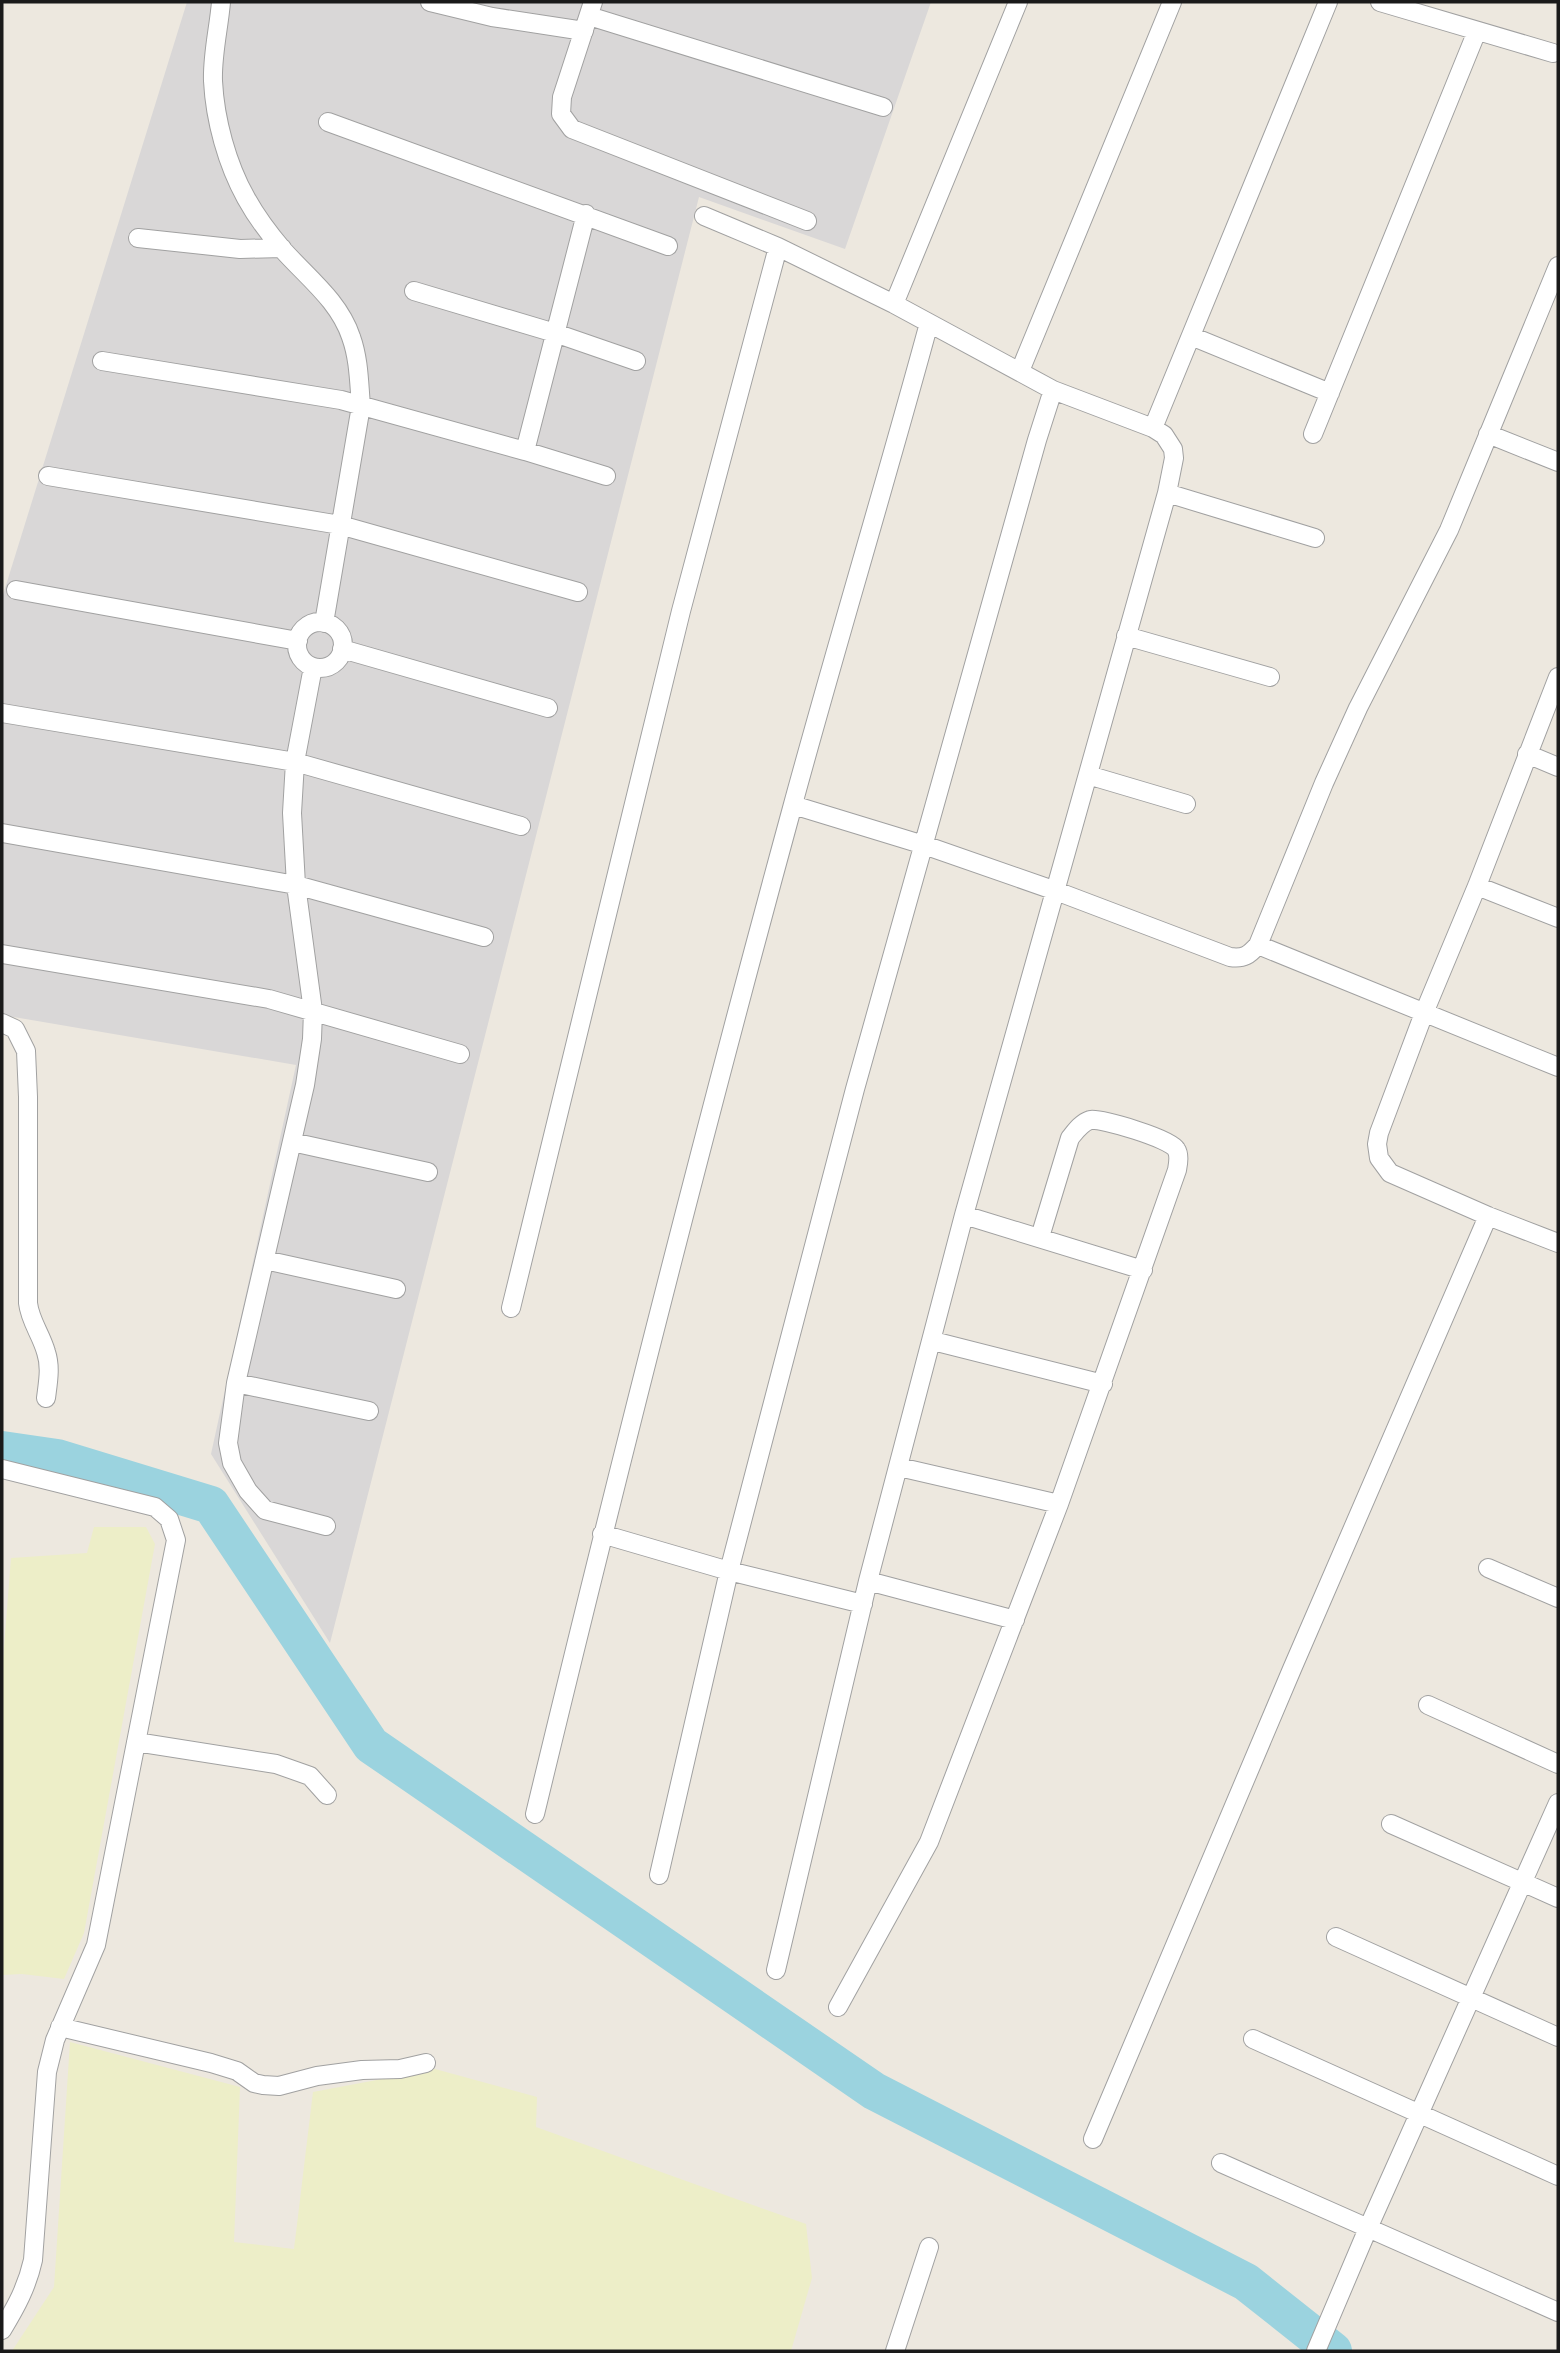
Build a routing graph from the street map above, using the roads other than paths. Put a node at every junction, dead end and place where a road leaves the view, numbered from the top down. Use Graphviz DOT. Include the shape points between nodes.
graph roads {
  1 [pos="221,2"];
  2 [pos="430,2"];
  3 [pos="1018,2"];
  4 [pos="1172,2"];
  5 [pos="1328,2"];
  6 [pos="1380,2"];
  7 [pos="589,16"];
  8 [pos="1477,31"];
  9 [pos="1553,54"];
  10 [pos="883,107"];
  11 [pos="328,122"];
  12 [pos="586,214"];
  13 [pos="704,216"];
  14 [pos="807,221"];
  15 [pos="138,238"];
  16 [pos="668,246"];
  17 [pos="778,247"];
  18 [pos="282,248"];
  19 [pos="1558,265"];
  20 [pos="414,291"];
  21 [pos="894,304"];
  22 [pos="929,323"];
  23 [pos="555,333"];
  24 [pos="1191,336"];
  25 [pos="102,361"];
  26 [pos="636,361"];
  27 [pos="1020,371"];
  28 [pos="1053,390"];
  29 [pos="1330,393"];
  30 [pos="361,405"];
  31 [pos="1153,428"];
  32 [pos="1313,434"];
  33 [pos="1489,435"];
  34 [pos="525,451"];
  35 [pos="1558,462"];
  36 [pos="48,476"];
  37 [pos="606,476"];
  38 [pos="1167,494"];
  39 [pos="340,525"];
  40 [pos="1315,538"];
  41 [pos="16,590"];
  42 [pos="578,592"];
  43 [pos="324,623"];
  44 [pos="1126,636"];
  45 [pos="298,641"];
  46 [pos="342,649"];
  47 [pos="313,667"];
  48 [pos="1270,677"];
  49 [pos="1558,677"];
  50 [pos="548,708"];
  51 [pos="2,713"];
  52 [pos="1527,754"];
  53 [pos="295,762"];
  54 [pos="1558,767"];
  55 [pos="1088,775"];
  56 [pos="1186,804"];
  57 [pos="793,805"];
  58 [pos="521,826"];
  59 [pos="2,833"];
  60 [pos="924,845"];
  61 [pos="296,884"];
  62 [pos="1478,886"];
  63 [pos="1056,891"];
  64 [pos="1558,918"];
  65 [pos="484,937"];
  66 [pos="1258,945"];
  67 [pos="2,954"];
  68 [pos="313,1011"];
  69 [pos="1424,1013"];
  70 [pos="2,1023"];
  71 [pos="460,1054"];
  72 [pos="1558,1067"];
  73 [pos="292,1142"];
  74 [pos="428,1172"];
  75 [pos="964,1215"];
  76 [pos="1488,1216"];
  77 [pos="1040,1237"];
  78 [pos="1558,1243"];
  79 [pos="265,1261"];
  80 [pos="1143,1270"];
  81 [pos="396,1289"];
  82 [pos="511,1308"];
  83 [pos="933,1342"];
  84 [pos="236,1383"];
  85 [pos="1103,1384"];
  86 [pos="46,1398"];
  87 [pos="369,1411"];
  88 [pos="899,1468"];
  89 [pos="2,1469"];
  90 [pos="1059,1504"];
  91 [pos="326,1526"];
  92 [pos="602,1534"];
  93 [pos="1488,1568"];
  94 [pos="729,1571"];
  95 [pos="868,1581"];
  96 [pos="1558,1598"];
  97 [pos="863,1604"];
  98 [pos="1015,1620"];
  99 [pos="1428,1705"];
  100 [pos="136,1742"];
  101 [pos="1558,1764"];
  102 [pos="327,1795"];
  103 [pos="1558,1803"];
  104 [pos="535,1814"];
  105 [pos="1391,1824"];
  106 [pos="659,1875"];
  107 [pos="1522,1882"];
  108 [pos="1558,1898"];
  109 [pos="1336,1937"];
  110 [pos="776,1970"];
  111 [pos="1472,1999"];
  112 [pos="838,2007"];
  113 [pos="60,2027"];
  114 [pos="1558,2037"];
  115 [pos="1253,2039"];
  116 [pos="426,2063"];
  117 [pos="1420,2114"];
  118 [pos="1093,2139"];
  119 [pos="1221,2163"];
  120 [pos="1558,2176"];
  121 [pos="1369,2226"];
  122 [pos="929,2246"];
  123 [pos="1558,2312"];
  124 [pos="2,2330"];
  125 [pos="895,2351"];
  126 [pos="1316,2351"];
  1 -- 18 [label="street" via="213,80 218,118 246,198"];
  2 -- 7 [label="street" via="492,18"];
  3 -- 21 [label="street"];
  4 -- 27 [label="street"];
  5 -- 24 [label="street"];
  6 -- 8 [label="street"];
  7 -- 10 [label="street"];
  7 -- 14 [label="street" via="562,97 561,114 572,129"];
  8 -- 9 [label="street"];
  8 -- 29 [label="street"];
  11 -- 12 [label="street"];
  12 -- 16 [label="street"];
  12 -- 23 [label="street"];
  13 -- 17 [label="street"];
  15 -- 18 [label="street" via="240,249"];
  17 -- 21 [label="street"];
  17 -- 82 [label="street" via="681,611"];
  18 -- 30 [label="street" via="338,310 351,337"];
  19 -- 33 [label="street"];
  20 -- 23 [label="street"];
  21 -- 22 [label="street"];
  22 -- 27 [label="street"];
  22 -- 57 [label="street"];
  23 -- 26 [label="street"];
  23 -- 34 [label="street"];
  24 -- 29 [label="street"];
  24 -- 31 [label="street"];
  25 -- 30 [label="street"];
  27 -- 28 [label="street"];
  28 -- 31 [label="street"];
  28 -- 60 [label="street"];
  29 -- 32 [label="street"];
  30 -- 34 [label="street"];
  30 -- 39 [label="street"];
  31 -- 38 [label="street" via="1173,449"];
  33 -- 35 [label="street"];
  33 -- 66 [label="street" via="1449,530 1329,771"];
  34 -- 37 [label="street"];
  36 -- 39 [label="street"];
  38 -- 40 [label="street"];
  38 -- 44 [label="street"];
  39 -- 42 [label="street"];
  39 -- 43 [label="street"];
  41 -- 45 [label="street"];
  43 -- 45 [label="street" via="307,626"];
  43 -- 46 [label="street" via="339,632"];
  44 -- 48 [label="street"];
  44 -- 55 [label="street"];
  45 -- 47 [label="street" via="300,657"];
  46 -- 47 [label="street" via="332,664"];
  46 -- 50 [label="street"];
  47 -- 53 [label="street"];
  49 -- 52 [label="street"];
  51 -- 53 [label="street"];
  52 -- 54 [label="street"];
  52 -- 62 [label="street"];
  53 -- 58 [label="street"];
  53 -- 61 [label="street"];
  55 -- 56 [label="street"];
  55 -- 63 [label="street"];
  57 -- 60 [label="street"];
  57 -- 92 [label="street"];
  59 -- 61 [label="street"];
  60 -- 63 [label="street"];
  60 -- 94 [label="street" via="855,1088"];
  61 -- 65 [label="street"];
  61 -- 68 [label="street"];
  62 -- 64 [label="street"];
  62 -- 69 [label="street"];
  63 -- 66 [label="street" via="1230,957 1248,956"];
  63 -- 75 [label="street"];
  66 -- 69 [label="street"];
  67 -- 68 [label="street" via="270,999"];
  68 -- 71 [label="street"];
  68 -- 73 [label="street" via="309,1062"];
  69 -- 72 [label="street"];
  69 -- 76 [label="street" via="1379,1133 1379,1158 1390,1173"];
  70 -- 86 [label="street" via="15,1029 26,1051 28,1303 47,1353"];
  73 -- 74 [label="street"];
  73 -- 79 [label="street"];
  75 -- 77 [label="street"];
  75 -- 83 [label="street"];
  76 -- 78 [label="street"];
  76 -- 118 [label="street"];
  77 -- 80 [label="street"];
  77 -- 80 [label="street" via="1070,1139 1078,1128 1087,1121 1100,1120 1126,1128 1173,1144 1178,1154 1177,1170"];
  79 -- 81 [label="street"];
  79 -- 84 [label="street"];
  80 -- 85 [label="street"];
  83 -- 85 [label="street"];
  83 -- 88 [label="street"];
  84 -- 87 [label="street"];
  84 -- 91 [label="street" via="228,1443 232,1463 248,1491 265,1510"];
  85 -- 90 [label="street"];
  88 -- 90 [label="street"];
  88 -- 95 [label="street"];
  89 -- 100 [label="street" via="155,1507 169,1519 176,1540"];
  90 -- 98 [label="street"];
  92 -- 94 [label="street"];
  92 -- 104 [label="street"];
  93 -- 96 [label="street"];
  94 -- 97 [label="street"];
  94 -- 106 [label="street"];
  95 -- 97 [label="street"];
  95 -- 98 [label="street"];
  97 -- 110 [label="street"];
  98 -- 112 [label="street" via="929,1842"];
  99 -- 101 [label="street"];
  100 -- 102 [label="street" via="276,1764 310,1776"];
  100 -- 113 [label="street" via="96,1945"];
  103 -- 107 [label="street"];
  105 -- 107 [label="street"];
  107 -- 108 [label="street"];
  107 -- 111 [label="street"];
  109 -- 111 [label="street"];
  111 -- 114 [label="street"];
  111 -- 117 [label="street"];
  113 -- 116 [label="street" via="211,2063 263,2085"];
  113 -- 124 [label="street" via="47,2072 33,2260 29,2280"];
  115 -- 117 [label="street"];
  117 -- 120 [label="street"];
  117 -- 121 [label="street"];
  119 -- 121 [label="street"];
  121 -- 123 [label="street"];
  121 -- 126 [label="street"];
  122 -- 125 [label="street"];
}
